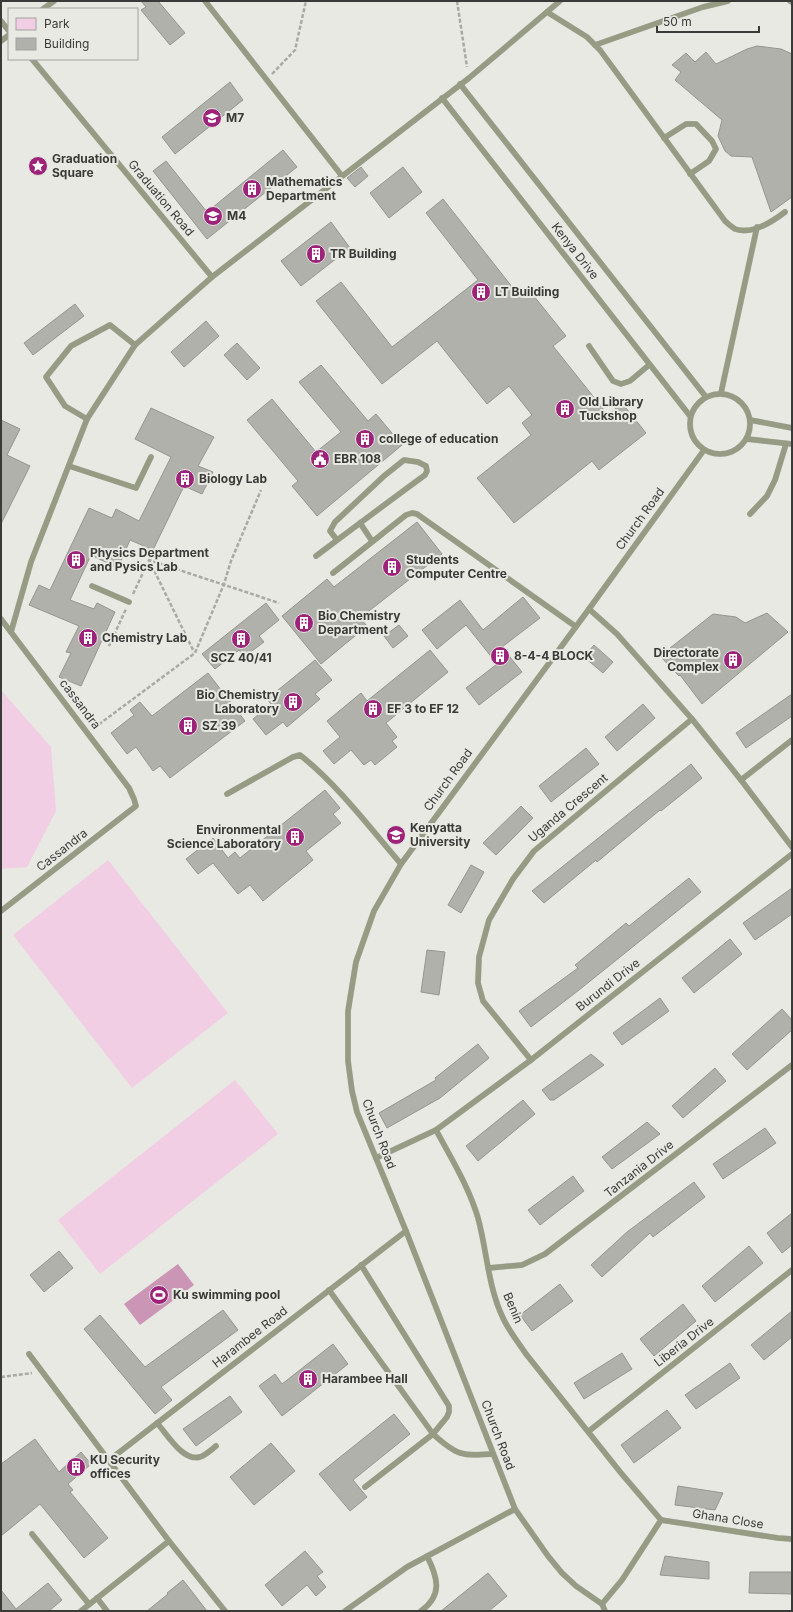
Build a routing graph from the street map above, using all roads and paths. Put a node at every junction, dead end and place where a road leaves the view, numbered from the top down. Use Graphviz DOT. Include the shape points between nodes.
graph roads {
  1 [pos="54,1"];
  2 [pos="205,1"];
  3 [pos="306,1"];
  4 [pos="457,1"];
  5 [pos="560,1"];
  6 [pos="728,1"];
  7 [pos="44,8"];
  8 [pos="547,12"];
  9 [pos="1,21"];
  10 [pos="8,30"];
  11 [pos="595,45"];
  12 [pos="33,60"];
  13 [pos="469,78"];
  14 [pos="267,80"];
  15 [pos="460,84"];
  16 [pos="442,98"];
  17 [pos="664,138"];
  18 [pos="690,174"];
  19 [pos="342,176"];
  20 [pos="785,212"];
  21 [pos="757,227"];
  22 [pos="212,277"];
  23 [pos="135,345"];
  24 [pos="589,346"];
  25 [pos="650,365"];
  26 [pos="722,393"];
  27 [pos="706,397"];
  28 [pos="690,416"];
  29 [pos="87,419"];
  30 [pos="750,420"];
  31 [pos="792,428"];
  32 [pos="747,439"];
  33 [pos="789,444"];
  34 [pos="704,450"];
  35 [pos="151,457"];
  36 [pos="69,466"];
  37 [pos="261,490"];
  38 [pos="750,514"];
  39 [pos="360,524"];
  40 [pos="337,540"];
  41 [pos="372,541"];
  42 [pos="316,556"];
  43 [pos="149,560"];
  44 [pos="333,573"];
  45 [pos="224,584"];
  46 [pos="92,586"];
  47 [pos="129,602"];
  48 [pos="279,603"];
  49 [pos="589,609"];
  50 [pos="1,619"];
  51 [pos="575,626"];
  52 [pos="11,632"];
  53 [pos="109,646"];
  54 [pos="194,653"];
  55 [pos="692,719"];
  56 [pos="88,733"];
  57 [pos="792,740"];
  58 [pos="741,780"];
  59 [pos="227,794"];
  60 [pos="136,806"];
  61 [pos="792,847"];
  62 [pos="792,854"];
  63 [pos="401,864"];
  64 [pos="1,911"];
  65 [pos="531,1060"];
  66 [pos="792,1065"];
  67 [pos="436,1130"];
  68 [pos="376,1158"];
  69 [pos="406,1231"];
  70 [pos="361,1265"];
  71 [pos="489,1268"];
  72 [pos="792,1270"];
  73 [pos="329,1290"];
  74 [pos="29,1354"];
  75 [pos="42,1372"];
  76 [pos="1,1377"];
  77 [pos="157,1422"];
  78 [pos="589,1431"];
  79 [pos="433,1434"];
  80 [pos="216,1446"];
  81 [pos="493,1454"];
  82 [pos="108,1461"];
  83 [pos="365,1487"];
  84 [pos="515,1509"];
  85 [pos="660,1520"];
  86 [pos="32,1534"];
  87 [pos="792,1539"];
  88 [pos="169,1542"];
  89 [pos="427,1556"];
  90 [pos="97,1598"];
  91 [pos="89,1604"];
  92 [pos="602,1604"];
  93 [pos="81,1611"];
  94 [pos="107,1611"];
  95 [pos="225,1611"];
  96 [pos="345,1611"];
  97 [pos="421,1611"];
  98 [pos="605,1611"];
  1 -- 7 [label="lane"];
  2 -- 14 [label="lane"];
  3 -- 14 [label="path" via="295,50"];
  4 -- 13 [label="path"];
  5 -- 8 [label="lane"];
  6 -- 11 [label="lane" via="703,7"];
  8 -- 11 [label="lane" via="587,37"];
  8 -- 13 [label="lane"];
  9 -- 10 [label="lane"];
  11 -- 17 [label="lane"];
  12 -- 22 [label="lane, Graduation Road"];
  13 -- 15 [label="lane"];
  14 -- 19 [label="lane"];
  15 -- 16 [label="lane"];
  15 -- 27 [label="lane, Kenya Drive"];
  16 -- 19 [label="lane"];
  16 -- 25 [label="lane, Kenya Drive"];
  17 -- 18 [label="lane"];
  17 -- 18 [label="lane" via="686,124 696,124 712,141 716,149 709,161"];
  18 -- 21 [label="lane" via="725,221 734,228 746,231"];
  19 -- 22 [label="lane"];
  20 -- 21 [label="lane" via="773,222"];
  21 -- 26 [label="lane"];
  22 -- 23 [label="lane"];
  23 -- 29 [label="lane"];
  23 -- 29 [label="lane" via="110,325 71,346 46,377 65,406"];
  24 -- 25 [label="lane" via="613,381 621,384 630,381"];
  25 -- 28 [label="lane, Kenya Drive"];
  26 -- 27 [label="lane"];
  26 -- 30 [label="lane" via="741,401"];
  27 -- 28 [label="lane"];
  28 -- 34 [label="lane" via="691,435 696,444"];
  29 -- 36 [label="lane"];
  30 -- 31 [label="lane"];
  30 -- 32 [label="lane"];
  32 -- 33 [label="lane"];
  32 -- 34 [label="lane" via="732,452 713,454"];
  33 -- 38 [label="lane" via="767,496"];
  34 -- 49 [label="lane, Church Road"];
  35 -- 36 [label="lane" via="136,488"];
  36 -- 52 [label="lane" via="28,569"];
  37 -- 45 [label="path"];
  39 -- 40 [label="lane"];
  39 -- 40 [label="lane" via="425,475 426,466 404,460 384,476 335,522 330,531"];
  39 -- 41 [label="lane"];
  40 -- 42 [label="lane"];
  41 -- 44 [label="lane"];
  41 -- 51 [label="lane" via="406,515 418,514"];
  43 -- 45 [label="path"];
  43 -- 47 [label="path"];
  43 -- 54 [label="path"];
  45 -- 48 [label="path"];
  45 -- 54 [label="path"];
  46 -- 47 [label="lane"];
  47 -- 53 [label="path"];
  49 -- 51 [label="lane, Church Road"];
  49 -- 55 [label="lane" via="617,634"];
  50 -- 52 [label="lane, cassandra"];
  51 -- 63 [label="lane, Church Road"];
  52 -- 56 [label="lane, cassandra"];
  54 -- 56 [label="path"];
  55 -- 58 [label="lane"];
  55 -- 65 [label="lane, Uganda Crescent" via="534,851 488,920 479,957 478,983 483,1001"];
  56 -- 60 [label="lane, cassandra" via="129,788"];
  57 -- 58 [label="lane"];
  58 -- 61 [label="lane"];
  59 -- 63 [label="lane" via="300,755 353,807"];
  60 -- 64 [label="lane, Cassandra"];
  62 -- 65 [label="lane, Burundi Drive"];
  63 -- 68 [label="lane, Church Road" via="374,911 356,962 348,1011 348,1061 352,1091 357,1112"];
  65 -- 67 [label="lane, Burundi Drive"];
  66 -- 71 [label="lane, Tanzania Drive" via="545,1254 522,1265"];
  67 -- 68 [label="lane"];
  67 -- 71 [label="lane, Benin" via="472,1201"];
  68 -- 69 [label="lane, Church Road"];
  69 -- 70 [label="lane, Harambee Road"];
  69 -- 81 [label="lane, Church Road"];
  70 -- 73 [label="lane, Harambee Road"];
  70 -- 79 [label="lane" via="448,1403 449,1412"];
  71 -- 78 [label="lane, Benin" via="500,1311 515,1339"];
  72 -- 78 [label="lane, Liberia Drive"];
  73 -- 77 [label="lane, Harambee Road"];
  73 -- 79 [label="lane"];
  74 -- 75 [label="lane"];
  75 -- 76 [label="path"];
  75 -- 82 [label="lane"];
  77 -- 80 [label="lane" via="177,1447 192,1458 201,1457"];
  77 -- 82 [label="lane, Harambee Road"];
  78 -- 85 [label="lane, Benin"];
  79 -- 81 [label="lane" via="458,1453 470,1456"];
  79 -- 83 [label="lane"];
  81 -- 84 [label="lane, Church Road"];
  82 -- 88 [label="lane"];
  84 -- 89 [label="lane"];
  84 -- 92 [label="lane, Church Road" via="562,1574"];
  85 -- 87 [label="lane, Ghana Close"];
  85 -- 92 [label="lane" via="622,1580"];
  86 -- 91 [label="lane"];
  88 -- 90 [label="lane"];
  88 -- 95 [label="lane"];
  89 -- 96 [label="lane" via="407,1567"];
  89 -- 97 [label="lane" via="436,1578 437,1592 433,1600"];
  90 -- 91 [label="lane"];
  90 -- 94 [label="lane"];
  91 -- 93 [label="lane"];
  92 -- 98 [label="lane"];
}
